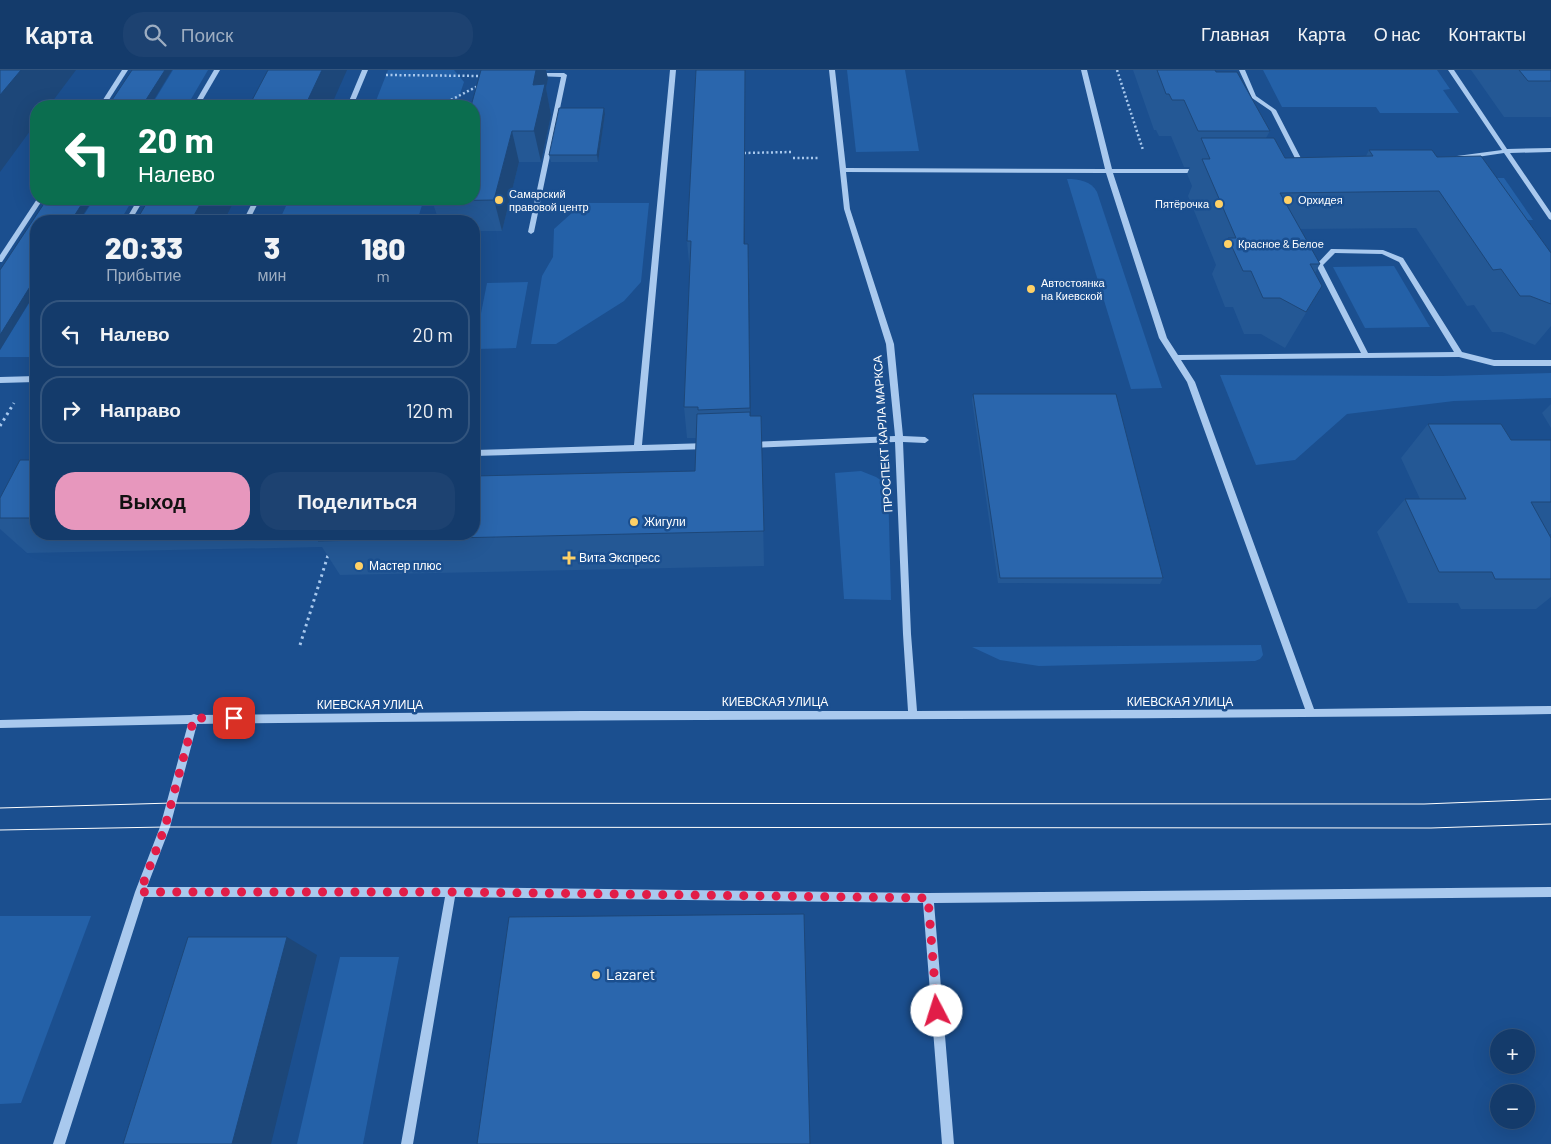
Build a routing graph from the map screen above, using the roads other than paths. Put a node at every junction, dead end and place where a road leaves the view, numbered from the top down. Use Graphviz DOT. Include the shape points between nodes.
graph roads {
  1 [pos="126,70"];
  2 [pos="217,70"];
  3 [pos="673,70"];
  4 [pos="832,70"];
  5 [pos="1084,70"];
  6 [pos="1242,70"];
  7 [pos="1451,70"];
  8 [pos="364,72"];
  9 [pos="530,74"];
  10 [pos="106,100"];
  11 [pos="200,100"];
  12 [pos="352,100"];
  13 [pos="1551,150"];
  14 [pos="1504,151"];
  15 [pos="1448,158"];
  16 [pos="1313,167"];
  17 [pos="1303,168"];
  18 [pos="1295,169"];
  19 [pos="842,170"];
  20 [pos="1110,171"];
  21 [pos="1212,171"];
  22 [pos="36,205"];
  23 [pos="1551,218"];
  24 [pos="530,232"];
  25 [pos="1,256"];
  26 [pos="1459,354"];
  27 [pos="1366,356"];
  28 [pos="1176,358"];
  29 [pos="1551,363"];
  30 [pos="30,379"];
  31 [pos="0,380"];
  32 [pos="899,439"];
  33 [pos="925,440"];
  34 [pos="737,445"];
  35 [pos="718,446"];
  36 [pos="638,448"];
  37 [pos="480,453"];
  38 [pos="1551,710"];
  39 [pos="913,714"];
  40 [pos="1311,714"];
  41 [pos="194,718"];
  42 [pos="0,724"];
  43 [pos="140,892"];
  44 [pos="451,892"];
  45 [pos="1551,892"];
  46 [pos="928,898"];
  47 [pos="59,1144"];
  48 [pos="407,1144"];
  49 [pos="948,1144"];
  1 -- 10 [label="street"];
  2 -- 11 [label="street"];
  3 -- 36 [label="street"];
  4 -- 19 [label="street, ПРОСПЕКТ КАРЛА МАРКСА"];
  5 -- 20 [label="street"];
  6 -- 17 [label="street" via="1254,96 1273,110"];
  7 -- 14 [label="street"];
  8 -- 12 [label="street"];
  9 -- 24 [label="street" via="564,75"];
  13 -- 14 [label="street"];
  14 -- 15 [label="street"];
  14 -- 23 [label="street"];
  16 -- 17 [label="street"];
  17 -- 18 [label="street"];
  19 -- 20 [label="street"];
  19 -- 32 [label="street, ПРОСПЕКТ КАРЛА МАРКСА" via="847,209 890,344"];
  20 -- 21 [label="street"];
  20 -- 28 [label="street" via="1163,338"];
  22 -- 25 [label="street"];
  26 -- 27 [label="street"];
  26 -- 27 [label="street" via="1401,260 1383,252 1333,251 1319,265"];
  26 -- 29 [label="street" via="1494,363"];
  27 -- 28 [label="street"];
  28 -- 40 [label="street" via="1191,382"];
  30 -- 31 [label="street"];
  32 -- 33 [label="street"];
  32 -- 34 [label="street"];
  32 -- 39 [label="street, ПРОСПЕКТ КАРЛА МАРКСА"];
  35 -- 36 [label="street"];
  36 -- 37 [label="street"];
  38 -- 40 [label="street, КИЕВСКАЯ УЛИЦА"];
  39 -- 40 [label="street, КИЕВСКАЯ УЛИЦА"];
  39 -- 41 [label="street, КИЕВСКАЯ УЛИЦА"];
  41 -- 42 [label="street, КИЕВСКАЯ УЛИЦА"];
  41 -- 43 [label="street" via="165,827"];
  43 -- 44 [label="street"];
  43 -- 47 [label="street"];
  44 -- 46 [label="street"];
  44 -- 48 [label="street"];
  45 -- 46 [label="street"];
  46 -- 49 [label="street"];
}
